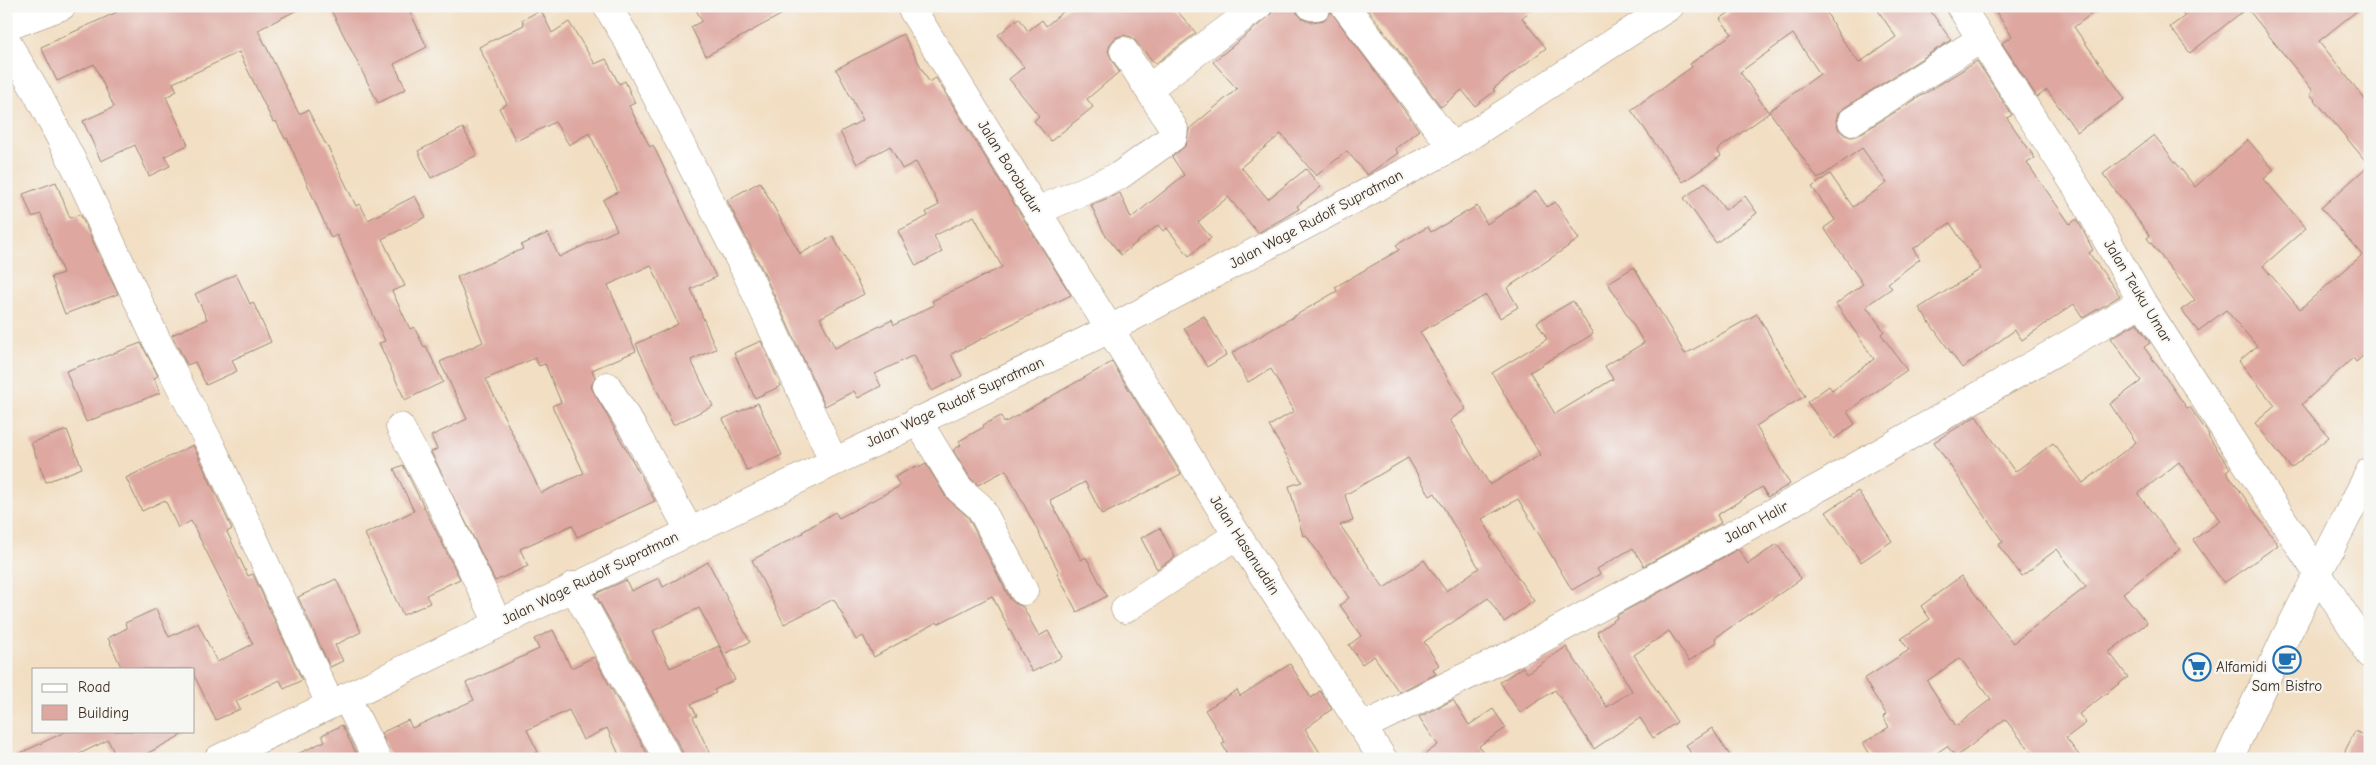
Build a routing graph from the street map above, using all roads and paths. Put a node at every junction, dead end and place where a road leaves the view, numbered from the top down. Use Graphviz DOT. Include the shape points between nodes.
graph roads {
  1 [pos="607,6"];
  2 [pos="910,6"];
  3 [pos="1258,6"];
  4 [pos="1310,6"];
  5 [pos="1317,6"];
  6 [pos="1344,6"];
  7 [pos="1670,6"];
  8 [pos="1960,6"];
  9 [pos="48,9"];
  10 [pos="6,27"];
  11 [pos="1981,39"];
  12 [pos="6,41"];
  13 [pos="1124,51"];
  14 [pos="1149,88"];
  15 [pos="1852,121"];
  16 [pos="1452,147"];
  17 [pos="1037,211"];
  18 [pos="2142,302"];
  19 [pos="1110,329"];
  20 [pos="607,386"];
  21 [pos="917,420"];
  22 [pos="400,427"];
  23 [pos="833,460"];
  24 [pos="2370,471"];
  25 [pos="689,530"];
  26 [pos="1237,535"];
  27 [pos="2318,574"];
  28 [pos="573,586"];
  29 [pos="1024,591"];
  30 [pos="1125,609"];
  31 [pos="498,623"];
  32 [pos="2370,654"];
  33 [pos="338,701"];
  34 [pos="1362,727"];
  35 [pos="218,759"];
  36 [pos="377,759"];
  37 [pos="668,759"];
  38 [pos="1383,759"];
  39 [pos="2229,759"];
  1 -- 23 [label="street" via="747,274"];
  2 -- 17 [label="street, Jalan Borobudur"];
  3 -- 14 [label="street"];
  4 -- 5 [label="street"];
  6 -- 16 [label="street"];
  7 -- 16 [label="street, Jalan Wage Rudolf Supratman"];
  8 -- 11 [label="street, Jalan Teuku Umar"];
  9 -- 10 [label="street"];
  11 -- 15 [label="street"];
  11 -- 18 [label="street, Jalan Teuku Umar" via="2081,194"];
  12 -- 33 [label="street" via="76,168 156,339"];
  13 -- 14 [label="street"];
  14 -- 17 [label="street" via="1174,130 1173,137 1108,180"];
  16 -- 19 [label="street, Jalan Wage Rudolf Supratman"];
  17 -- 19 [label="street, Jalan Borobudur"];
  18 -- 27 [label="street, Jalan Teuku Umar"];
  18 -- 34 [label="street, Jalan Halir" via="1821,487 1529,646"];
  19 -- 21 [label="street, Jalan Wage Rudolf Supratman"];
  19 -- 26 [label="street, Jalan Hasanuddin"];
  20 -- 25 [label="street"];
  21 -- 23 [label="street, Jalan Wage Rudolf Supratman"];
  21 -- 29 [label="street" via="959,489 980,508"];
  22 -- 31 [label="street"];
  23 -- 25 [label="street, Jalan Wage Rudolf Supratman"];
  24 -- 27 [label="street"];
  25 -- 28 [label="street, Jalan Wage Rudolf Supratman"];
  26 -- 30 [label="street"];
  26 -- 34 [label="street, Jalan Hasanuddin"];
  27 -- 32 [label="street, Jalan Teuku Umar"];
  27 -- 39 [label="street"];
  28 -- 31 [label="street, Jalan Wage Rudolf Supratman"];
  28 -- 37 [label="street"];
  31 -- 33 [label="street, Jalan Wage Rudolf Supratman"];
  33 -- 35 [label="street, Jalan Wage Rudolf Supratman"];
  33 -- 36 [label="street"];
  34 -- 38 [label="street, Jalan Hasanuddin"];
}
